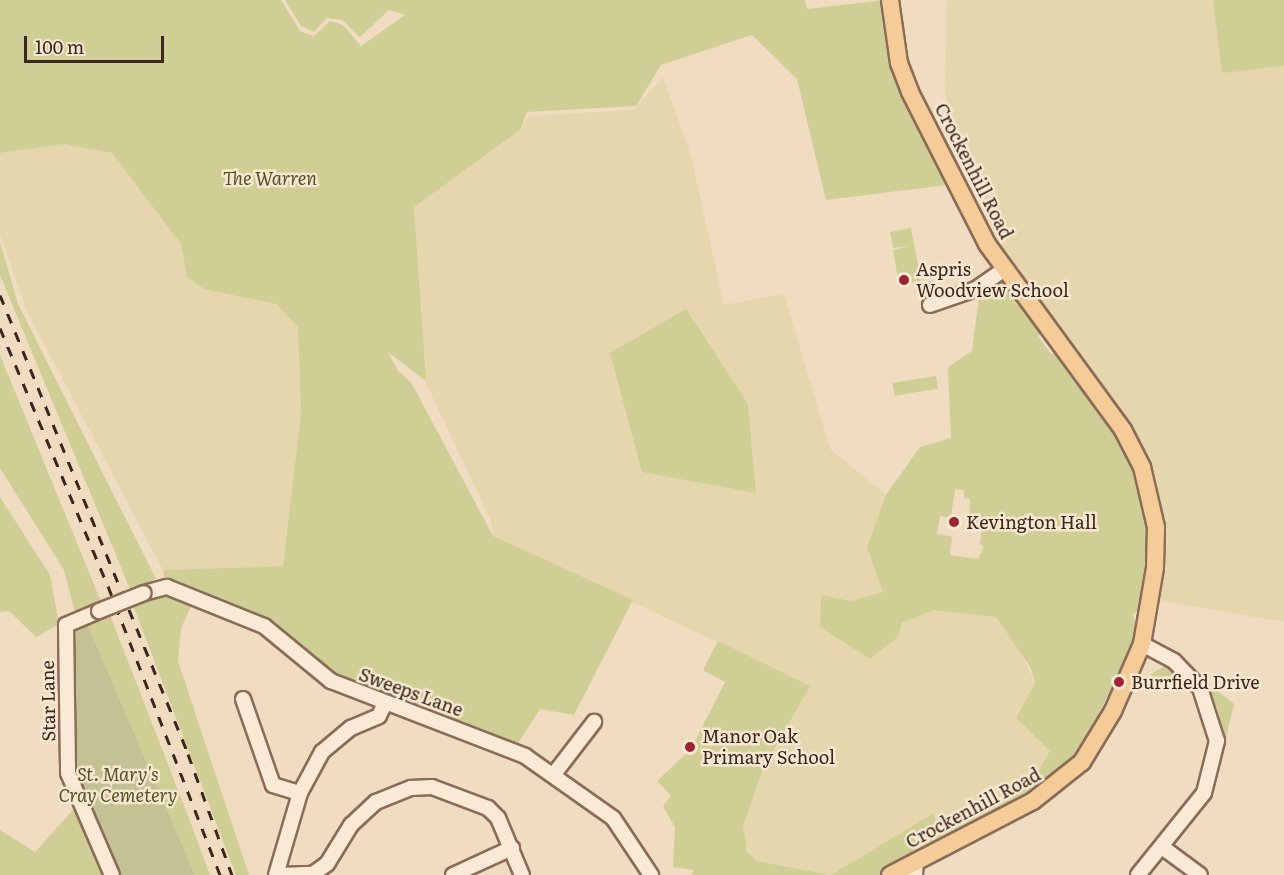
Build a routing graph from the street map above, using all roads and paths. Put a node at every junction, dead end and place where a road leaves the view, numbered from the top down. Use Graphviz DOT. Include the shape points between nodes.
graph roads {
  1 [pos="890,0"];
  2 [pos="1005,269"];
  3 [pos="930,305"];
  4 [pos="66,625"];
  5 [pos="1142,644"];
  6 [pos="243,699"];
  7 [pos="384,705"];
  8 [pos="594,722"];
  9 [pos="554,774"];
  10 [pos="300,793"];
  11 [pos="1161,847"];
  12 [pos="512,848"];
  13 [pos="916,868"];
  14 [pos="112,875"];
  15 [pos="278,875"];
  16 [pos="453,875"];
  17 [pos="522,875"];
  18 [pos="651,875"];
  19 [pos="890,875"];
  20 [pos="1138,875"];
  21 [pos="1200,875"];
  1 -- 2 [label="main road, Crockenhill Road" via="898,63 910,92"];
  2 -- 3 [label="street" via="976,289"];
  2 -- 5 [label="main road, Crockenhill Road" via="1123,430 1142,467 1155,527"];
  4 -- 7 [label="street, Sweeps Lane, bridge" via="167,587 264,626 331,681"];
  4 -- 14 [label="street, Star Lane" via="68,773"];
  5 -- 11 [label="street" via="1174,661 1200,688 1217,741 1204,793"];
  5 -- 13 [label="main road, Crockenhill Road" via="1113,711 1073,772 1033,801"];
  6 -- 10 [label="street" via="273,785"];
  7 -- 9 [label="street, Sweeps Lane" via="483,737"];
  7 -- 10 [label="street" via="380,716 351,728 322,752"];
  8 -- 9 [label="street"];
  9 -- 18 [label="street, Sweeps Lane" via="613,818"];
  10 -- 15 [label="street"];
  11 -- 20 [label="street"];
  11 -- 21 [label="street"];
  12 -- 15 [label="street" via="498,818 476,799 452,790 411,788 363,813 320,869"];
  12 -- 16 [label="street"];
  12 -- 17 [label="street"];
  13 -- 19 [label="main road, Crockenhill Road"];
}
